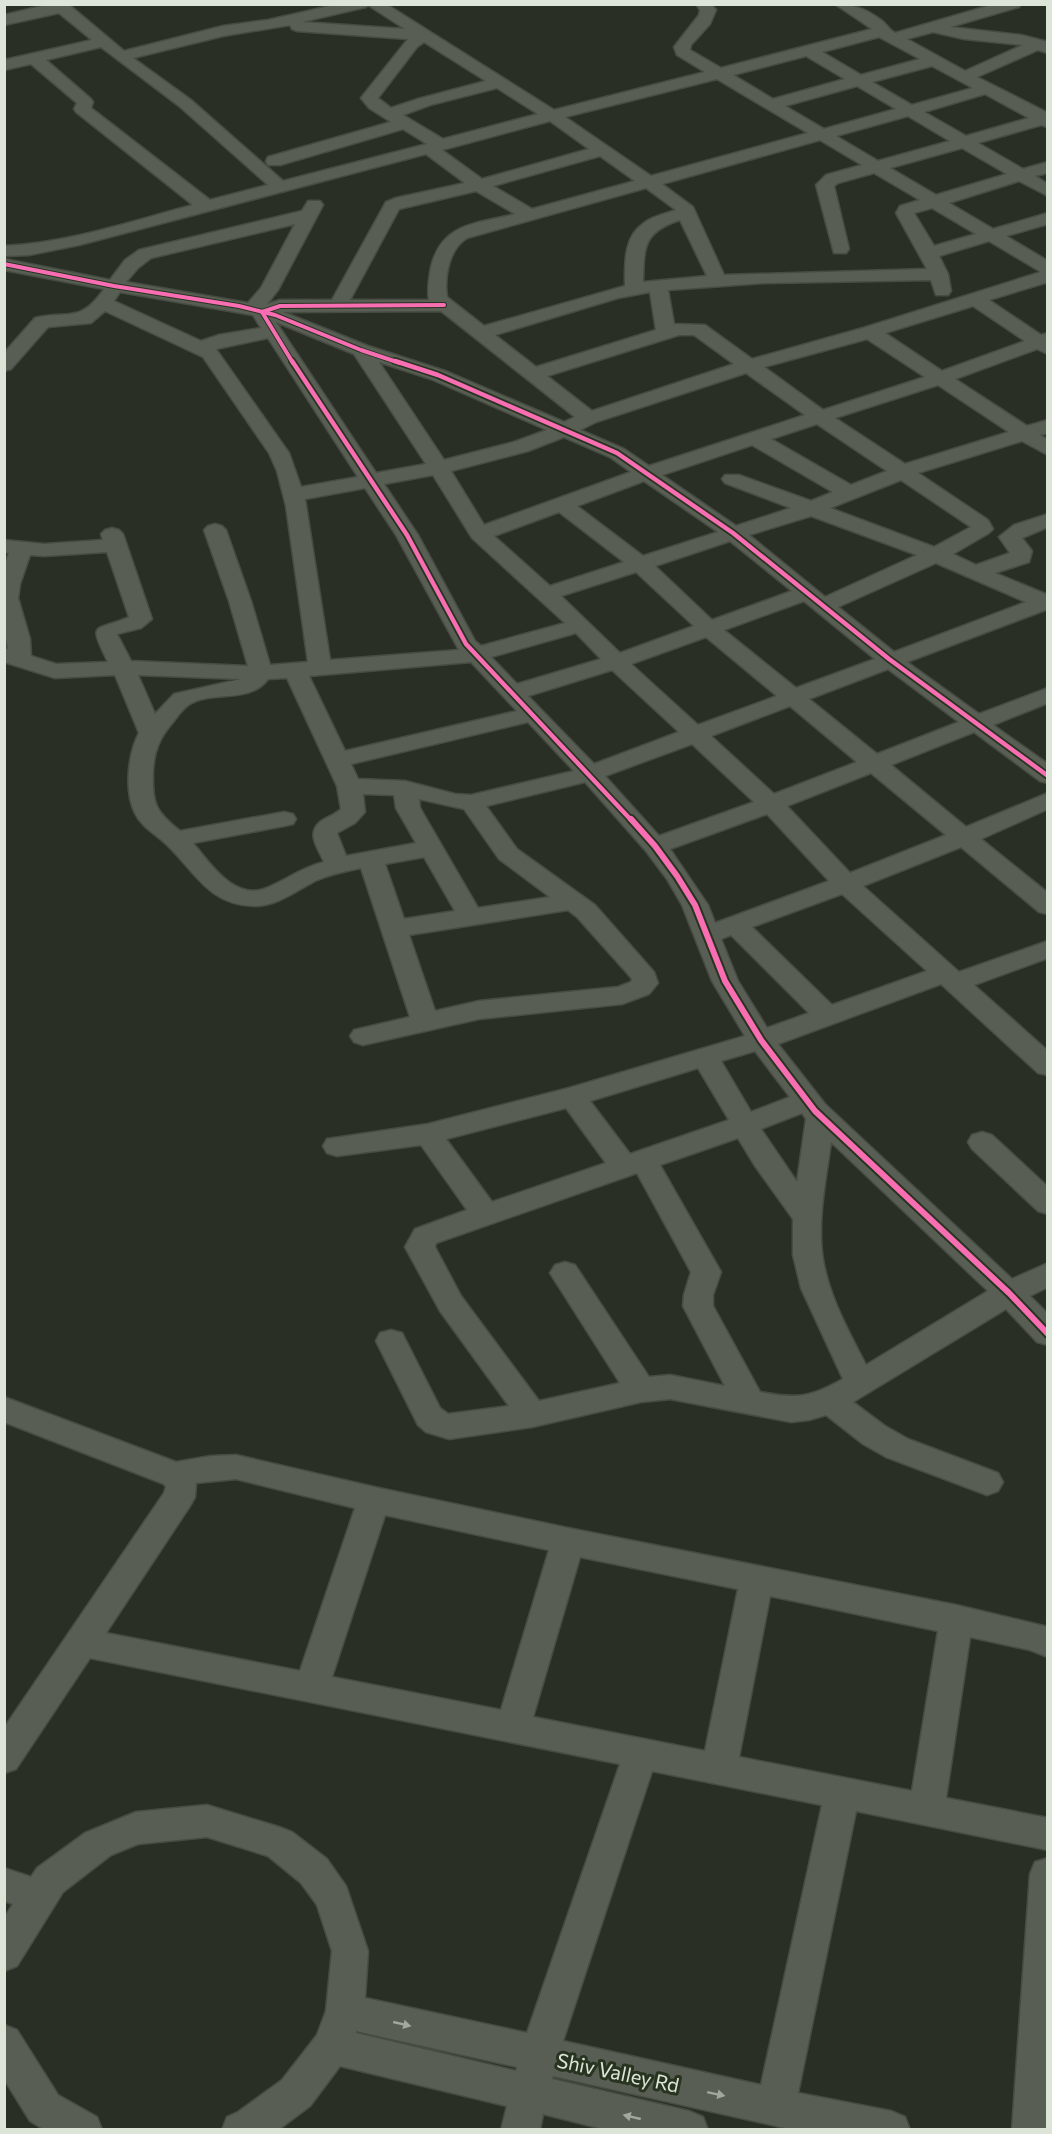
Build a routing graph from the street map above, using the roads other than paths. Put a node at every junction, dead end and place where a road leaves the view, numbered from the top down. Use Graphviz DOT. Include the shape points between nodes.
graph roads {
  1 [pos="361,4"];
  2 [pos="375,4"];
  3 [pos="703,4"];
  4 [pos="842,4"];
  5 [pos="1014,4"];
  6 [pos="59,6"];
  7 [pos="4,20"];
  8 [pos="278,23"];
  9 [pos="933,27"];
  10 [pos="1045,28"];
  11 [pos="887,34"];
  12 [pos="421,35"];
  13 [pos="1017,40"];
  14 [pos="104,42"];
  15 [pos="1043,46"];
  16 [pos="808,51"];
  17 [pos="121,56"];
  18 [pos="35,59"];
  19 [pos="935,60"];
  20 [pos="4,65"];
  21 [pos="722,73"];
  22 [pos="964,76"];
  23 [pos="858,82"];
  24 [pos="499,83"];
  25 [pos="987,89"];
  26 [pos="772,104"];
  27 [pos="909,111"];
  28 [pos="388,113"];
  29 [pos="368,116"];
  30 [pos="554,117"];
  31 [pos="1046,120"];
  32 [pos="405,123"];
  33 [pos="825,135"];
  34 [pos="962,142"];
  35 [pos="435,147"];
  36 [pos="600,151"];
  37 [pos="274,161"];
  38 [pos="876,166"];
  39 [pos="1047,167"];
  40 [pos="327,175"];
  41 [pos="1019,175"];
  42 [pos="647,184"];
  43 [pos="479,185"];
  44 [pos="280,187"];
  45 [pos="1047,191"];
  46 [pos="932,200"];
  47 [pos="206,206"];
  48 [pos="685,212"];
  49 [pos="309,215"];
  50 [pos="530,215"];
  51 [pos="1047,218"];
  52 [pos="990,235"];
  53 [pos="840,249"];
  54 [pos="4,251"];
  55 [pos="930,253"];
  56 [pos="4,264"];
  57 [pos="1047,269"];
  58 [pos="939,274"];
  59 [pos="1047,276"];
  60 [pos="716,277"];
  61 [pos="658,285"];
  62 [pos="634,288"];
  63 [pos="108,294"];
  64 [pos="975,299"];
  65 [pos="444,305"];
  66 [pos="339,306"];
  67 [pos="945,308"];
  68 [pos="221,315"];
  69 [pos="262,318"];
  70 [pos="666,332"];
  71 [pos="870,332"];
  72 [pos="482,333"];
  73 [pos="239,337"];
  74 [pos="1044,343"];
  75 [pos="197,346"];
  76 [pos="361,350"];
  77 [pos="4,365"];
  78 [pos="751,365"];
  79 [pos="533,374"];
  80 [pos="940,378"];
  81 [pos="820,417"];
  82 [pos="589,418"];
  83 [pos="1047,426"];
  84 [pos="567,430"];
  85 [pos="1024,434"];
  86 [pos="754,438"];
  87 [pos="1047,449"];
  88 [pos="438,466"];
  89 [pos="903,471"];
  90 [pos="648,473"];
  91 [pos="370,479"];
  92 [pos="732,479"];
  93 [pos="848,492"];
  94 [pos="293,495"];
  95 [pos="560,503"];
  96 [pos="810,509"];
  97 [pos="1047,520"];
  98 [pos="215,530"];
  99 [pos="733,533"];
  100 [pos="479,534"];
  101 [pos="13,548"];
  102 [pos="936,555"];
  103 [pos="639,564"];
  104 [pos="975,572"];
  105 [pos="7,584"];
  106 [pos="546,594"];
  107 [pos="815,599"];
  108 [pos="1046,602"];
  109 [pos="581,625"];
  110 [pos="708,628"];
  111 [pos="474,655"];
  112 [pos="12,657"];
  113 [pos="889,659"];
  114 [pos="616,662"];
  115 [pos="124,668"];
  116 [pos="320,669"];
  117 [pos="295,671"];
  118 [pos="261,673"];
  119 [pos="513,693"];
  120 [pos="1047,695"];
  121 [pos="793,697"];
  122 [pos="533,714"];
  123 [pos="977,724"];
  124 [pos="151,733"];
  125 [pos="695,735"];
  126 [pos="336,760"];
  127 [pos="875,764"];
  128 [pos="590,774"];
  129 [pos="1047,776"];
  130 [pos="349,786"];
  131 [pos="405,788"];
  132 [pos="1047,800"];
  133 [pos="471,802"];
  134 [pos="771,804"];
  135 [pos="284,819"];
  136 [pos="965,838"];
  137 [pos="176,840"];
  138 [pos="655,846"];
  139 [pos="431,848"];
  140 [pos="371,860"];
  141 [pos="338,866"];
  142 [pos="847,885"];
  143 [pos="572,901"];
  144 [pos="1047,906"];
  145 [pos="471,917"];
  146 [pos="735,925"];
  147 [pos="394,929"];
  148 [pos="706,935"];
  149 [pos="1047,949"];
  150 [pos="951,977"];
  151 [pos="828,1016"];
  152 [pos="425,1021"];
  153 [pos="363,1036"];
  154 [pos="761,1040"];
  155 [pos="705,1057"];
  156 [pos="1047,1066"];
  157 [pos="572,1097"];
  158 [pos="814,1109"];
  159 [pos="745,1125"];
  160 [pos="428,1134"];
  161 [pos="982,1142"];
  162 [pos="337,1146"];
  163 [pos="634,1163"];
  164 [pos="1047,1203"];
  165 [pos="486,1215"];
  166 [pos="808,1218"];
  167 [pos="565,1273"];
  168 [pos="1047,1274"];
  169 [pos="1009,1293"];
  170 [pos="1047,1334"];
  171 [pos="391,1341"];
  172 [pos="861,1383"];
  173 [pos="641,1390"];
  174 [pos="831,1401"];
  175 [pos="750,1403"];
  176 [pos="532,1415"];
  177 [pos="9,1417"];
  178 [pos="175,1475"];
  179 [pos="987,1482"];
  180 [pos="374,1500"];
  181 [pos="567,1541"];
  182 [pos="757,1578"];
  183 [pos="956,1619"];
  184 [pos="82,1642"];
  185 [pos="1047,1643"];
  186 [pos="311,1688"];
  187 [pos="513,1727"];
  188 [pos="641,1752"];
  189 [pos="4,1758"];
  190 [pos="719,1768"];
  191 [pos="842,1793"];
  192 [pos="927,1810"];
  193 [pos="1047,1834"];
  194 [pos="1047,1874"];
  195 [pos="4,1884"];
  196 [pos="17,1924"];
  197 [pos="345,2012"];
  198 [pos="4,2043"];
  199 [pos="332,2046"];
  200 [pos="539,2055"];
  201 [pos="529,2094"];
  202 [pos="776,2107"];
  203 [pos="83,2130"];
  204 [pos="241,2130"];
  205 [pos="520,2130"];
  206 [pos="689,2130"];
  207 [pos="891,2130"];
  208 [pos="1031,2130"];
  1 -- 8 [label="street"];
  2 -- 12 [label="street"];
  3 -- 21 [label="street" via="708,10 707,17 682,47 683,52"];
  4 -- 11 [label="street" via="878,24"];
  5 -- 9 [label="street"];
  6 -- 7 [label="street"];
  6 -- 14 [label="street"];
  8 -- 12 [label="street"];
  8 -- 17 [label="street" via="223,31"];
  9 -- 11 [label="street"];
  9 -- 13 [label="street"];
  10 -- 13 [label="street"];
  11 -- 16 [label="street"];
  11 -- 19 [label="street"];
  12 -- 24 [label="street"];
  12 -- 28 [label="street" via="369,98"];
  13 -- 15 [label="street"];
  14 -- 17 [label="street"];
  14 -- 18 [label="street"];
  15 -- 22 [label="street" via="1018,52 993,68"];
  16 -- 21 [label="street"];
  16 -- 23 [label="street"];
  17 -- 44 [label="street" via="185,103"];
  18 -- 20 [label="street"];
  18 -- 47 [label="street" via="85,102 82,109"];
  19 -- 22 [label="street"];
  19 -- 23 [label="street"];
  21 -- 26 [label="street"];
  21 -- 30 [label="street"];
  22 -- 25 [label="street"];
  23 -- 26 [label="street"];
  23 -- 27 [label="street"];
  24 -- 28 [label="street"];
  24 -- 30 [label="street"];
  25 -- 27 [label="street"];
  25 -- 31 [label="street"];
  26 -- 33 [label="street"];
  27 -- 33 [label="street"];
  27 -- 34 [label="street"];
  28 -- 29 [label="street"];
  28 -- 32 [label="street"];
  30 -- 35 [label="street"];
  30 -- 36 [label="street"];
  31 -- 34 [label="street"];
  32 -- 35 [label="street"];
  32 -- 37 [label="street"];
  33 -- 38 [label="street"];
  33 -- 42 [label="street"];
  34 -- 38 [label="street"];
  34 -- 41 [label="street"];
  35 -- 40 [label="street"];
  35 -- 43 [label="street"];
  36 -- 42 [label="street"];
  36 -- 43 [label="street"];
  38 -- 46 [label="street"];
  38 -- 53 [label="street" via="832,179 825,185"];
  39 -- 41 [label="street"];
  40 -- 44 [label="street"];
  40 -- 49 [label="street"];
  41 -- 45 [label="street"];
  41 -- 46 [label="street"];
  42 -- 48 [label="street" via="684,207"];
  42 -- 50 [label="street"];
  43 -- 50 [label="street"];
  43 -- 66 [label="street" via="392,206"];
  44 -- 47 [label="street"];
  46 -- 52 [label="street"];
  46 -- 55 [label="street" via="905,213"];
  47 -- 54 [label="street" via="79,240"];
  48 -- 60 [label="street"];
  48 -- 62 [label="street" via="656,222 638,237"];
  49 -- 63 [label="street" via="144,254 123,270"];
  49 -- 69 [label="street" via="269,290"];
  50 -- 65 [label="street" via="453,239 435,292"];
  51 -- 52 [label="street"];
  52 -- 55 [label="street"];
  52 -- 57 [label="street"];
  55 -- 58 [label="street"];
  56 -- 63 [label="street"];
  58 -- 61 [label="street"];
  58 -- 67 [label="street"];
  59 -- 64 [label="street"];
  61 -- 62 [label="street"];
  61 -- 70 [label="street"];
  62 -- 72 [label="street"];
  63 -- 68 [label="street"];
  63 -- 75 [label="street" via="157,330"];
  63 -- 77 [label="street" via="84,319 42,322"];
  64 -- 67 [label="street"];
  64 -- 74 [label="street"];
  65 -- 66 [label="street"];
  65 -- 72 [label="street"];
  66 -- 69 [label="street" via="280,306"];
  67 -- 71 [label="street"];
  68 -- 69 [label="street"];
  68 -- 73 [label="street"];
  68 -- 75 [label="street"];
  69 -- 73 [label="street"];
  69 -- 76 [label="street"];
  69 -- 91 [label="street"];
  70 -- 78 [label="street" via="698,329"];
  70 -- 79 [label="street"];
  71 -- 78 [label="street"];
  71 -- 80 [label="street"];
  72 -- 79 [label="street"];
  73 -- 75 [label="street"];
  74 -- 80 [label="street"];
  75 -- 94 [label="street" via="210,353 279,453"];
  76 -- 84 [label="street" via="438,375"];
  76 -- 88 [label="street"];
  78 -- 81 [label="street"];
  78 -- 82 [label="street"];
  79 -- 82 [label="street"];
  80 -- 81 [label="street"];
  80 -- 85 [label="street"];
  81 -- 86 [label="street"];
  81 -- 89 [label="street"];
  82 -- 84 [label="street"];
  83 -- 85 [label="street"];
  84 -- 88 [label="street" via="481,458"];
  84 -- 90 [label="street" via="617,453"];
  85 -- 87 [label="street"];
  85 -- 89 [label="street"];
  86 -- 90 [label="street"];
  86 -- 93 [label="street"];
  88 -- 91 [label="street"];
  88 -- 100 [label="street"];
  89 -- 93 [label="street"];
  89 -- 102 [label="street" via="981,524 982,529 976,534"];
  90 -- 95 [label="street"];
  90 -- 99 [label="street"];
  91 -- 94 [label="street"];
  91 -- 111 [label="street" via="407,535"];
  92 -- 96 [label="street"];
  93 -- 96 [label="street"];
  94 -- 116 [label="street"];
  95 -- 100 [label="street"];
  95 -- 103 [label="street"];
  96 -- 99 [label="street"];
  96 -- 102 [label="street"];
  97 -- 104 [label="street" via="1010,537 1021,557"];
  98 -- 118 [label="street"];
  99 -- 103 [label="street"];
  99 -- 107 [label="street"];
  100 -- 106 [label="street"];
  101 -- 105 [label="street"];
  101 -- 115 [label="street" via="44,550 114,540 141,619 107,632"];
  102 -- 104 [label="street"];
  102 -- 107 [label="street"];
  103 -- 106 [label="street"];
  103 -- 110 [label="street"];
  104 -- 108 [label="street"];
  105 -- 112 [label="street" via="7,598 20,639"];
  106 -- 109 [label="street"];
  107 -- 110 [label="street"];
  107 -- 113 [label="street"];
  108 -- 113 [label="street"];
  109 -- 111 [label="street"];
  109 -- 114 [label="street"];
  110 -- 114 [label="street"];
  110 -- 121 [label="street"];
  111 -- 116 [label="street"];
  111 -- 119 [label="street"];
  112 -- 115 [label="street" via="55,671"];
  113 -- 121 [label="street"];
  113 -- 123 [label="street"];
  114 -- 119 [label="street"];
  114 -- 125 [label="street"];
  115 -- 118 [label="street"];
  115 -- 124 [label="street"];
  116 -- 117 [label="street"];
  117 -- 118 [label="street"];
  117 -- 126 [label="street"];
  118 -- 124 [label="street" via="253,684 182,699"];
  119 -- 122 [label="street"];
  120 -- 123 [label="street"];
  121 -- 125 [label="street"];
  121 -- 127 [label="street"];
  122 -- 126 [label="street"];
  122 -- 128 [label="street"];
  123 -- 127 [label="street"];
  123 -- 129 [label="street"];
  124 -- 137 [label="street" via="143,754 145,810 150,820"];
  125 -- 128 [label="street"];
  125 -- 134 [label="street"];
  126 -- 130 [label="street"];
  127 -- 134 [label="street"];
  127 -- 136 [label="street"];
  128 -- 133 [label="street"];
  128 -- 138 [label="street"];
  130 -- 131 [label="street"];
  130 -- 141 [label="street" via="353,812 329,827 325,838"];
  131 -- 133 [label="street"];
  131 -- 139 [label="street" via="408,808"];
  132 -- 136 [label="street"];
  133 -- 143 [label="street" via="508,854"];
  134 -- 138 [label="street"];
  134 -- 142 [label="street"];
  135 -- 137 [label="street"];
  136 -- 142 [label="street"];
  136 -- 144 [label="street"];
  137 -- 141 [label="street" via="210,880 225,892 244,897 268,897 312,873"];
  138 -- 148 [label="street" via="695,905"];
  139 -- 140 [label="street"];
  139 -- 145 [label="street"];
  140 -- 141 [label="street"];
  140 -- 147 [label="street"];
  142 -- 146 [label="street"];
  142 -- 150 [label="street"];
  143 -- 145 [label="street"];
  143 -- 152 [label="street" via="586,911 645,978 640,988 622,994 479,1010"];
  145 -- 147 [label="street"];
  146 -- 148 [label="street"];
  146 -- 151 [label="street"];
  147 -- 152 [label="street"];
  148 -- 154 [label="street" via="725,981"];
  149 -- 150 [label="street"];
  150 -- 151 [label="street"];
  150 -- 156 [label="street"];
  151 -- 154 [label="street"];
  152 -- 153 [label="street"];
  154 -- 155 [label="street"];
  154 -- 158 [label="street"];
  155 -- 157 [label="street"];
  155 -- 159 [label="street"];
  157 -- 160 [label="street"];
  157 -- 163 [label="street"];
  158 -- 159 [label="street"];
  158 -- 166 [label="street"];
  158 -- 169 [label="street"];
  159 -- 163 [label="street"];
  159 -- 166 [label="street"];
  160 -- 162 [label="street"];
  160 -- 165 [label="street"];
  161 -- 164 [label="street"];
  163 -- 165 [label="street"];
  163 -- 175 [label="street" via="706,1272 707,1278 697,1295 698,1306"];
  165 -- 176 [label="street" via="425,1236 420,1247 450,1303"];
  166 -- 172 [label="street" via="808,1255 815,1282"];
  167 -- 173 [label="street"];
  168 -- 169 [label="street"];
  169 -- 170 [label="street"];
  169 -- 172 [label="street"];
  171 -- 176 [label="street" via="429,1416 438,1423 449,1427"];
  172 -- 174 [label="street"];
  173 -- 175 [label="street" via="670,1388"];
  173 -- 176 [label="street"];
  174 -- 175 [label="street" via="791,1410"];
  174 -- 179 [label="street" via="897,1448"];
  177 -- 178 [label="street"];
  178 -- 180 [label="street" via="236,1467"];
  178 -- 184 [label="street" via="182,1486 179,1497"];
  180 -- 181 [label="street"];
  180 -- 186 [label="street"];
  181 -- 182 [label="street"];
  181 -- 187 [label="street"];
  182 -- 183 [label="street"];
  182 -- 190 [label="street"];
  183 -- 185 [label="street" via="1037,1637"];
  183 -- 192 [label="street"];
  184 -- 186 [label="street"];
  184 -- 189 [label="street"];
  186 -- 187 [label="street"];
  187 -- 188 [label="street"];
  188 -- 190 [label="street"];
  188 -- 200 [label="street"];
  190 -- 191 [label="street"];
  191 -- 192 [label="street"];
  191 -- 202 [label="street"];
  192 -- 193 [label="street"];
  194 -- 208 [label="street"];
  195 -- 196 [label="street"];
  196 -- 197 [label="street" via="50,1880 98,1844 136,1828 207,1821 279,1843 314,1871 333,1898 350,1951"];
  197 -- 199 [label="street"];
  197 -- 200 [label="street, Shiv Valley Rd, one-way"];
  198 -- 203 [label="street" via="44,2108"];
  199 -- 201 [label="street"];
  199 -- 204 [label="street" via="296,2093"];
  200 -- 201 [label="street"];
  200 -- 202 [label="street, Shiv Valley Rd, one-way"];
  201 -- 205 [label="street"];
  206 -- 201 [label="street, one-way"];
  202 -- 207 [label="street, Shiv Valley Rd"];
}
